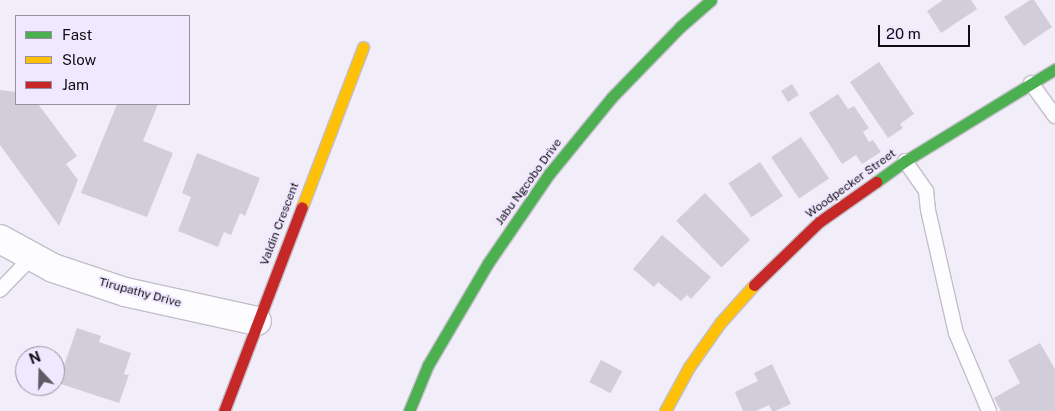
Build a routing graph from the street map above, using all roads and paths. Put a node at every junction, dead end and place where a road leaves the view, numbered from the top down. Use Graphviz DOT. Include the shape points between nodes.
graph roads {
  1 [pos="711,0"];
  2 [pos="363,46"];
  3 [pos="1055,69"];
  4 [pos="1031,83"];
  5 [pos="1055,116"];
  6 [pos="905,161"];
  7 [pos="0,239"];
  8 [pos="32,257"];
  9 [pos="0,290"];
  10 [pos="257,321"];
  11 [pos="672,408"];
  12 [pos="224,411"];
  13 [pos="409,411"];
  14 [pos="989,411"];
  1 -- 13 [label="street, Jabu Ngcobo Drive" via="612,97 549,174 488,263 428,366"];
  2 -- 10 [label="street, Valdin Crescent"];
  3 -- 4 [label="street, Woodpecker Street"];
  4 -- 5 [label="lane"];
  4 -- 6 [label="street, Woodpecker Street"];
  6 -- 11 [label="street, Woodpecker Street" via="819,222 761,278 720,323 689,367"];
  6 -- 14 [label="lane" via="926,191 956,332"];
  7 -- 8 [label="street, Tirupathy Drive"];
  8 -- 9 [label="lane"];
  8 -- 10 [label="street, Tirupathy Drive" via="53,268 125,292"];
  10 -- 12 [label="street, Valdin Crescent"];
}
